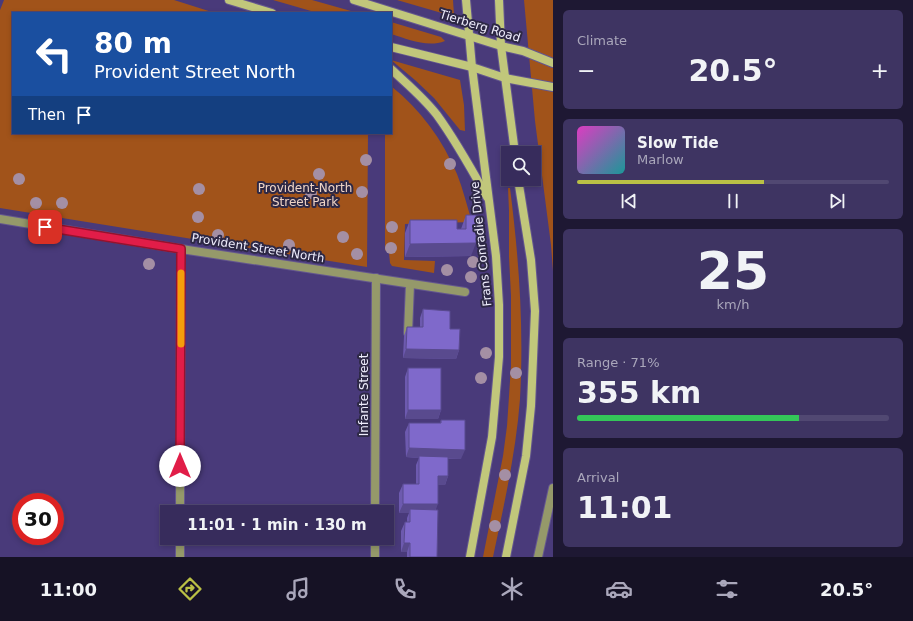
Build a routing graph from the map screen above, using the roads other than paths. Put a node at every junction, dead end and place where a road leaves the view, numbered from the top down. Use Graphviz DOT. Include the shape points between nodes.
graph roads {
  1 [pos="229,0"];
  2 [pos="354,0"];
  3 [pos="466,0"];
  4 [pos="499,0"];
  5 [pos="269,12"];
  6 [pos="470,36"];
  7 [pos="501,46"];
  8 [pos="392,47"];
  9 [pos="553,63"];
  10 [pos="472,67"];
  11 [pos="392,71"];
  12 [pos="505,78"];
  13 [pos="553,87"];
  14 [pos="514,146"];
  15 [pos="519,186"];
  16 [pos="489,201"];
  17 [pos="0,219"];
  18 [pos="181,249"];
  19 [pos="376,278"];
  20 [pos="410,284"];
  21 [pos="465,292"];
  22 [pos="408,333"];
  23 [pos="553,488"];
  24 [pos="180,505"];
  25 [pos="376,505"];
  26 [pos="180,545"];
  27 [pos="375,545"];
  28 [pos="180,557"];
  29 [pos="375,557"];
  30 [pos="470,557"];
  31 [pos="506,557"];
  32 [pos="538,557"];
  1 -- 5 [label="main road"];
  2 -- 6 [label="main road, Tierberg Road"];
  3 -- 6 [label="main road, Frans Conradie Drive"];
  4 -- 7 [label="main road"];
  6 -- 7 [label="main road, Tierberg Road"];
  6 -- 10 [label="main road, Frans Conradie Drive"];
  7 -- 9 [label="main road, Tierberg Road" via="523,51"];
  7 -- 12 [label="main road"];
  8 -- 10 [label="main road"];
  10 -- 12 [label="main road"];
  10 -- 16 [label="main road, Frans Conradie Drive"];
  11 -- 16 [label="main road" via="437,115"];
  12 -- 13 [label="main road"];
  12 -- 14 [label="main road"];
  15 -- 31 [label="main road" via="531,260 535,311 526,456"];
  16 -- 30 [label="main road, Frans Conradie Drive" via="500,305 499,357 492,437"];
  17 -- 18 [label="street, Provident Street North"];
  18 -- 19 [label="street, Provident Street North"];
  18 -- 24 [label="street"];
  19 -- 20 [label="street, Provident Street North"];
  19 -- 25 [label="street, Infante Street"];
  20 -- 21 [label="street, Provident Street North"];
  20 -- 22 [label="street"];
  23 -- 32 [label="street"];
  26 -- 28 [label="street"];
  27 -- 29 [label="street"];
}
